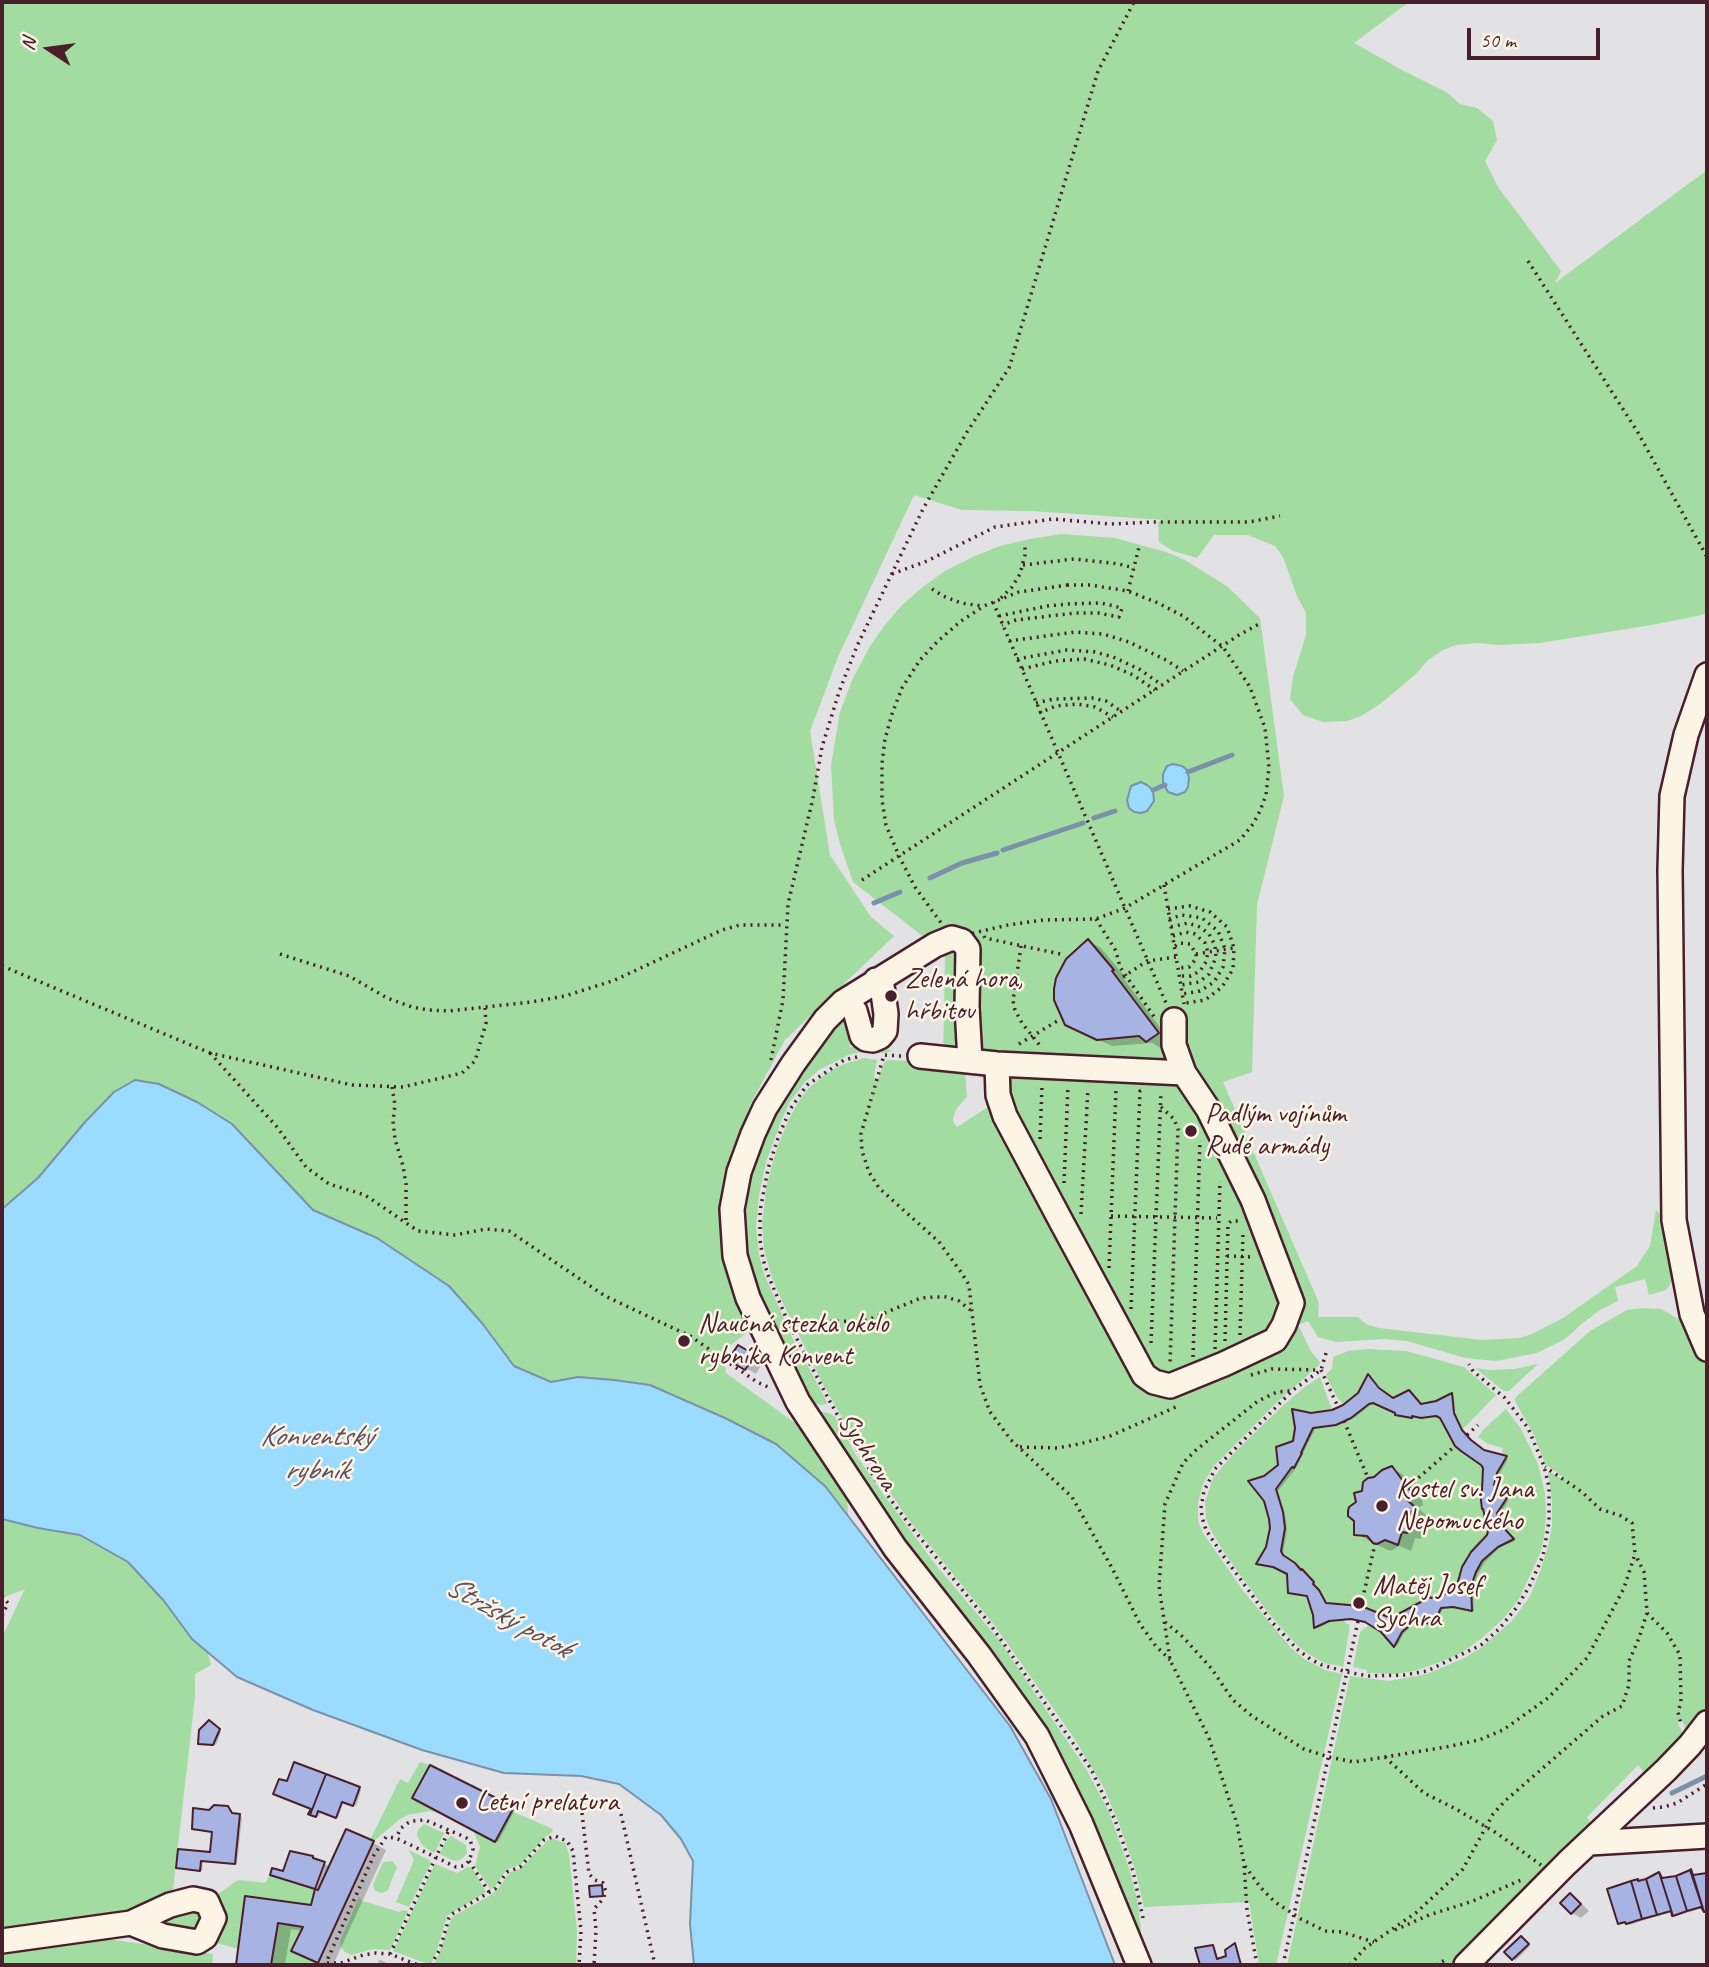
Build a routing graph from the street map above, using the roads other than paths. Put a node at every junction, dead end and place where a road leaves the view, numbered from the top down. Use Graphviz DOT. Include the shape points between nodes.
graph roads {
  1 [pos="1707,676"];
  2 [pos="884,975"];
  3 [pos="844,1002"];
  4 [pos="1174,1020"];
  5 [pos="920,1056"];
  6 [pos="970,1061"];
  7 [pos="997,1064"];
  8 [pos="1169,1079"];
  9 [pos="1707,1349"];
  10 [pos="1707,1723"];
  11 [pos="1707,1836"];
  12 [pos="1590,1843"];
  13 [pos="131,1923"];
  14 [pos="2,1941"];
  15 [pos="1139,1965"];
  16 [pos="1466,1965"];
  1 -- 9 [label="street" via="1686,735 1672,796 1670,870 1674,1220 1692,1314"];
  2 -- 3 [label="street, Sychrova"];
  2 -- 3 [label="street" via="885,1031 880,1037 866,1040 855,1011"];
  2 -- 6 [label="street, Sychrova" via="935,945 952,938 962,941 968,949"];
  3 -- 15 [label="street, Sychrova" via="825,1020 765,1108 753,1134 732,1209 735,1256 748,1298 798,1402 887,1537 1037,1736 1081,1824"];
  4 -- 8 [label="street"];
  5 -- 6 [label="street"];
  6 -- 7 [label="street"];
  7 -- 8 [label="street" via="1048,1076"];
  7 -- 8 [label="street" via="998,1096 1005,1115 1144,1375 1165,1390 1231,1367 1275,1340 1292,1303 1253,1200 1210,1114"];
  10 -- 12 [label="street"];
  11 -- 12 [label="street"];
  12 -- 16 [label="street"];
  13 -- 14 [label="street"];
}
